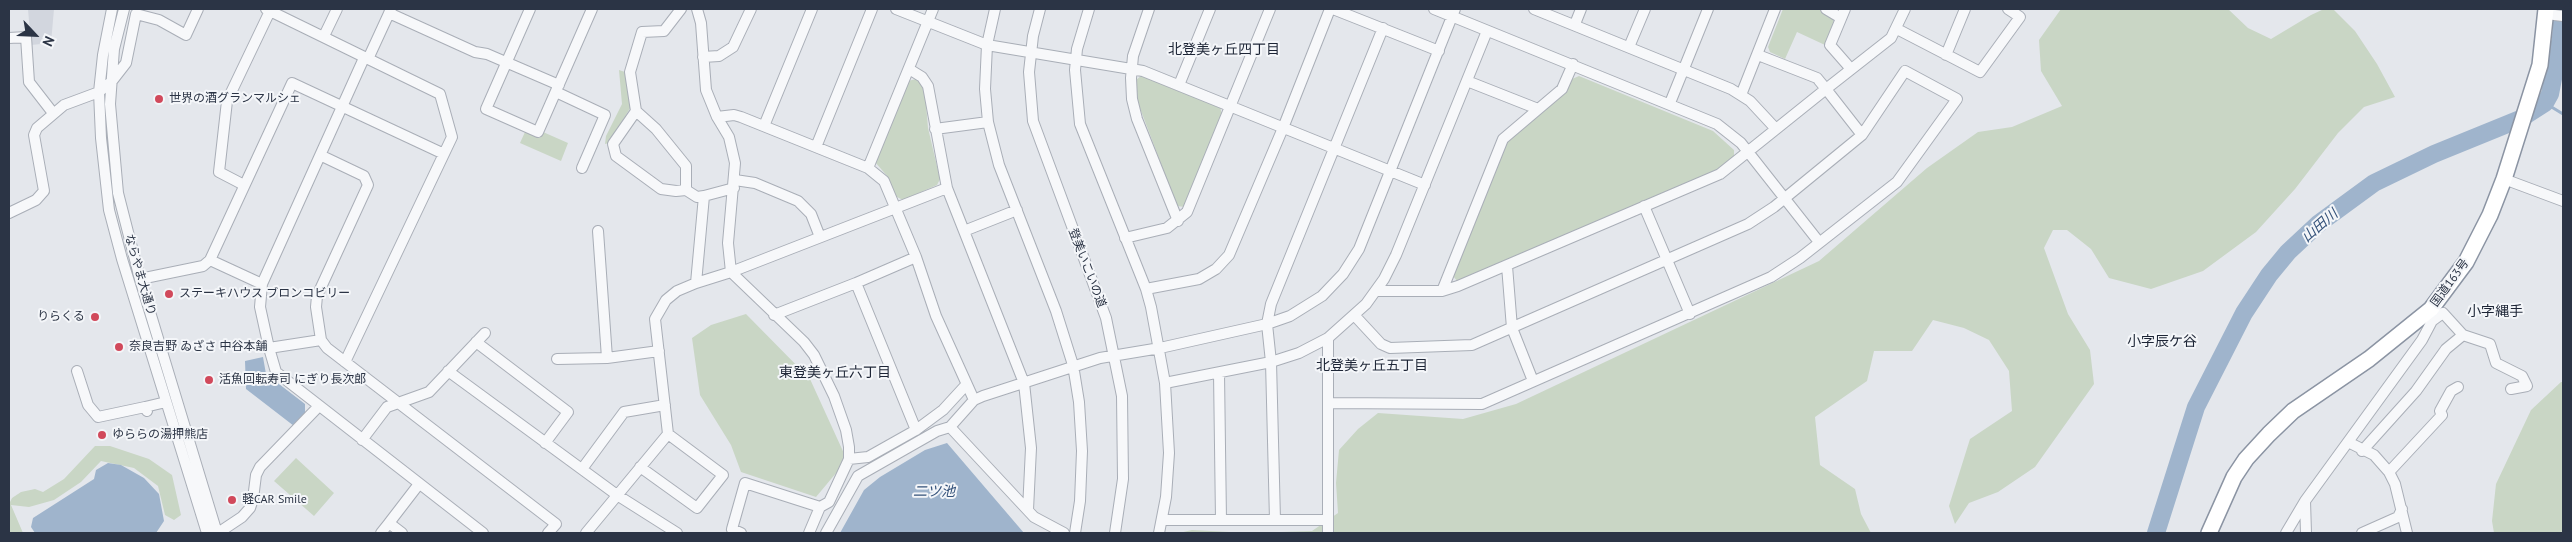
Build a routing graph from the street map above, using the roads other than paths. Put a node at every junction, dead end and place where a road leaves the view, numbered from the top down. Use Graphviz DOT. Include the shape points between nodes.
graph roads {
  1 [pos="112,9"];
  2 [pos="124,9"];
  3 [pos="198,9"];
  4 [pos="337,9"];
  5 [pos="530,9"];
  6 [pos="592,9"];
  7 [pos="681,9"];
  8 [pos="697,9"];
  9 [pos="751,9"];
  10 [pos="812,9"];
  11 [pos="872,9"];
  12 [pos="896,9"];
  13 [pos="933,9"];
  14 [pos="995,9"];
  15 [pos="1040,9"];
  16 [pos="1089,9"];
  17 [pos="1149,9"];
  18 [pos="1210,9"];
  19 [pos="1270,9"];
  20 [pos="1332,9"];
  21 [pos="1434,9"];
  22 [pos="1534,9"];
  23 [pos="1581,9"];
  24 [pos="1645,9"];
  25 [pos="1708,9"];
  26 [pos="1776,9"];
  27 [pos="1826,9"];
  28 [pos="1905,9"];
  29 [pos="1965,9"];
  30 [pos="2008,9"];
  31 [pos="268,10"];
  32 [pos="390,11"];
  33 [pos="1454,12"];
  34 [pos="1843,13"];
  35 [pos="2553,14"];
  36 [pos="928,21"];
  37 [pos="1575,24"];
  38 [pos="1383,28"];
  39 [pos="1897,29"];
  40 [pos="1487,31"];
  41 [pos="324,36"];
  42 [pos="9,38"];
  43 [pos="987,45"];
  44 [pos="1629,47"];
  45 [pos="1439,51"];
  46 [pos="1031,53"];
  47 [pos="1758,55"];
  48 [pos="1946,55"];
  49 [pos="704,57"];
  50 [pos="366,58"];
  51 [pos="1076,60"];
  52 [pos="506,62"];
  53 [pos="1573,64"];
  54 [pos="1131,68"];
  55 [pos="908,69"];
  56 [pos="1684,69"];
  57 [pos="1850,69"];
  58 [pos="112,81"];
  59 [pos="1467,81"];
  60 [pos="1179,86"];
  61 [pos="557,89"];
  62 [pos="1826,89"];
  63 [pos="99,92"];
  64 [pos="1741,95"];
  65 [pos="1670,103"];
  66 [pos="1231,106"];
  67 [pos="343,107"];
  68 [pos="1538,109"];
  69 [pos="636,111"];
  70 [pos="52,113"];
  71 [pos="716,117"];
  72 [pos="988,122"];
  73 [pos="764,126"];
  74 [pos="1283,128"];
  75 [pos="935,129"];
  76 [pos="1776,129"];
  77 [pos="1862,135"];
  78 [pos="816,147"];
  79 [pos="1334,148"];
  80 [pos="1748,153"];
  81 [pos="444,154"];
  82 [pos="322,156"];
  83 [pos="582,168"];
  84 [pos="868,168"];
  85 [pos="1391,171"];
  86 [pos="2504,179"];
  87 [pos="734,184"];
  88 [pos="244,185"];
  89 [pos="1424,185"];
  90 [pos="947,188"];
  91 [pos="686,190"];
  92 [pos="704,196"];
  93 [pos="1784,198"];
  94 [pos="2563,201"];
  95 [pos="1644,206"];
  96 [pos="896,207"];
  97 [pos="1017,210"];
  98 [pos="9,213"];
  99 [pos="1178,221"];
  100 [pos="598,231"];
  101 [pos="964,231"];
  102 [pos="820,237"];
  103 [pos="1125,238"];
  104 [pos="1819,242"];
  105 [pos="916,257"];
  106 [pos="210,260"];
  107 [pos="1669,260"];
  108 [pos="1507,266"];
  109 [pos="731,272"];
  110 [pos="140,279"];
  111 [pos="696,282"];
  112 [pos="856,283"];
  113 [pos="262,284"];
  114 [pos="1146,290"];
  115 [pos="1377,291"];
  116 [pos="1442,292"];
  117 [pos="774,314"];
  118 [pos="1690,314"];
  119 [pos="2432,315"];
  120 [pos="1355,316"];
  121 [pos="1267,324"];
  122 [pos="1512,328"];
  123 [pos="485,334"];
  124 [pos="2463,335"];
  125 [pos="1328,338"];
  126 [pos="321,340"];
  127 [pos="476,342"];
  128 [pos="269,348"];
  129 [pos="1160,348"];
  130 [pos="659,351"];
  131 [pos="1114,355"];
  132 [pos="607,358"];
  133 [pos="557,359"];
  134 [pos="345,362"];
  135 [pos="1271,362"];
  136 [pos="1073,365"];
  137 [pos="77,371"];
  138 [pos="448,371"];
  139 [pos="1219,373"];
  140 [pos="1533,381"];
  141 [pos="1024,383"];
  142 [pos="1165,383"];
  143 [pos="966,385"];
  144 [pos="2458,387"];
  145 [pos="2511,389"];
  146 [pos="974,400"];
  147 [pos="166,402"];
  148 [pos="396,402"];
  149 [pos="1328,403"];
  150 [pos="665,405"];
  151 [pos="319,406"];
  152 [pos="950,427"];
  153 [pos="916,430"];
  154 [pos="668,434"];
  155 [pos="362,440"];
  156 [pos="2348,442"];
  157 [pos="545,443"];
  158 [pos="2362,451"];
  159 [pos="848,459"];
  160 [pos="640,467"];
  161 [pos="582,469"];
  162 [pos="2390,472"];
  163 [pos="419,484"];
  164 [pos="617,495"];
  165 [pos="2305,501"];
  166 [pos="820,507"];
  167 [pos="2402,509"];
  168 [pos="1028,510"];
  169 [pos="1162,520"];
  170 [pos="1221,520"];
  171 [pos="1275,520"];
  172 [pos="1328,520"];
  173 [pos="389,523"];
  174 [pos="207,533"];
  175 [pos="218,533"];
  176 [pos="381,533"];
  177 [pos="402,533"];
  178 [pos="483,533"];
  179 [pos="548,533"];
  180 [pos="586,533"];
  181 [pos="676,533"];
  182 [pos="741,533"];
  183 [pos="810,533"];
  184 [pos="826,533"];
  185 [pos="1064,533"];
  186 [pos="1075,533"];
  187 [pos="1115,533"];
  188 [pos="1159,533"];
  189 [pos="1328,533"];
  190 [pos="2209,533"];
  191 [pos="2286,533"];
  192 [pos="2306,533"];
  193 [pos="2362,533"];
  194 [pos="2408,533"];
  1 -- 63 [label="street, ならやま大通り"];
  2 -- 58 [label="street, ならやま大通り" via="114,49"];
  3 -- 58 [label="street" via="186,35 158,20 136,14 126,63"];
  4 -- 41 [label="street"];
  5 -- 52 [label="street"];
  6 -- 61 [label="street"];
  7 -- 69 [label="street" via="664,31 642,32 630,72"];
  8 -- 49 [label="street"];
  9 -- 49 [label="street" via="734,47 719,56"];
  10 -- 73 [label="street"];
  11 -- 78 [label="street"];
  12 -- 36 [label="street"];
  13 -- 36 [label="street"];
  14 -- 43 [label="street"];
  15 -- 46 [label="street, 登美いこいの道"];
  16 -- 51 [label="street"];
  17 -- 54 [label="street" via="1137,38"];
  18 -- 60 [label="street"];
  19 -- 66 [label="street"];
  20 -- 38 [label="street"];
  20 -- 74 [label="street"];
  21 -- 33 [label="street"];
  22 -- 37 [label="street"];
  23 -- 37 [label="street"];
  24 -- 44 [label="street"];
  25 -- 56 [label="street"];
  26 -- 47 [label="street"];
  27 -- 34 [label="street"];
  28 -- 39 [label="street"];
  29 -- 48 [label="street"];
  30 -- 48 [label="street" via="2020,17 1980,72"];
  31 -- 41 [label="street"];
  31 -- 88 [label="street" via="227,101 219,172"];
  32 -- 50 [label="street"];
  32 -- 52 [label="street" via="475,52"];
  33 -- 40 [label="street"];
  33 -- 45 [label="street"];
  34 -- 57 [label="street" via="1830,45"];
  35 -- 86 [label="highway, 国道163号"];
  36 -- 43 [label="street"];
  36 -- 55 [label="street"];
  37 -- 44 [label="street"];
  38 -- 45 [label="street"];
  38 -- 79 [label="street"];
  39 -- 48 [label="street"];
  39 -- 57 [label="street" via="1892,38"];
  40 -- 53 [label="street"];
  40 -- 59 [label="street"];
  41 -- 50 [label="street"];
  42 -- 70 [label="street" via="26,37 29,82"];
  43 -- 46 [label="street"];
  43 -- 72 [label="street" via="985,89"];
  44 -- 56 [label="street"];
  45 -- 85 [label="street"];
  46 -- 51 [label="street"];
  46 -- 131 [label="street, 登美いこいの道" via="1029,90 1037,137 1096,288"];
  47 -- 62 [label="street" via="1817,78"];
  47 -- 64 [label="street"];
  49 -- 71 [label="street" via="706,90"];
  50 -- 67 [label="street"];
  50 -- 81 [label="street" via="440,94 452,137"];
  51 -- 54 [label="street"];
  51 -- 103 [label="street" via="1080,124"];
  52 -- 61 [label="street"];
  52 -- 61 [label="street" via="486,109 538,132"];
  53 -- 65 [label="street"];
  53 -- 68 [label="street" via="1562,88"];
  54 -- 60 [label="street"];
  54 -- 99 [label="street" via="1134,109"];
  55 -- 75 [label="street" via="922,77 928,86"];
  55 -- 84 [label="street"];
  56 -- 64 [label="street"];
  56 -- 65 [label="street"];
  57 -- 62 [label="street"];
  58 -- 63 [label="street"];
  58 -- 110 [label="street, ならやま大通り" via="111,114 117,186"];
  59 -- 68 [label="street"];
  59 -- 89 [label="street"];
  60 -- 66 [label="street"];
  61 -- 83 [label="street" via="605,116"];
  62 -- 76 [label="street"];
  62 -- 77 [label="street"];
  63 -- 70 [label="street"];
  63 -- 147 [label="street, ならやま大通り" via="109,210"];
  64 -- 76 [label="street"];
  65 -- 80 [label="street" via="1717,124"];
  66 -- 74 [label="street"];
  66 -- 99 [label="street" via="1192,203"];
  67 -- 81 [label="street"];
  67 -- 82 [label="street"];
  67 -- 88 [label="street" via="292,83"];
  68 -- 116 [label="street" via="1503,138"];
  69 -- 91 [label="street" via="656,129 686,166"];
  69 -- 91 [label="street" via="613,144 616,156 661,189"];
  70 -- 98 [label="street" via="34,135 44,191 36,200"];
  71 -- 73 [label="street" via="734,115"];
  71 -- 87 [label="street" via="725,128 732,147"];
  72 -- 75 [label="street"];
  72 -- 97 [label="street" via="999,164"];
  73 -- 78 [label="street"];
  74 -- 79 [label="street"];
  74 -- 114 [label="street" via="1229,255 1216,269 1199,279"];
  75 -- 90 [label="street"];
  76 -- 80 [label="street"];
  77 -- 93 [label="street"];
  77 -- 104 [label="street" via="1905,71 1957,98 1897,182"];
  78 -- 84 [label="street"];
  79 -- 85 [label="street"];
  79 -- 121 [label="street" via="1271,304"];
  80 -- 93 [label="street"];
  80 -- 95 [label="street" via="1720,174"];
  81 -- 134 [label="street"];
  82 -- 113 [label="street"];
  82 -- 126 [label="street" via="364,176 368,184 317,296"];
  84 -- 96 [label="street" via="884,181"];
  85 -- 89 [label="street"];
  85 -- 121 [label="street" via="1359,249 1343,274 1312,303"];
  86 -- 94 [label="street"];
  86 -- 119 [label="highway, 国道163号" via="2466,262"];
  87 -- 92 [label="street"];
  87 -- 102 [label="street" via="755,183 798,201 811,214"];
  87 -- 109 [label="street" via="728,244"];
  88 -- 106 [label="street"];
  89 -- 115 [label="street" via="1396,256"];
  90 -- 96 [label="street"];
  90 -- 101 [label="street"];
  91 -- 92 [label="street" via="697,197"];
  92 -- 111 [label="street"];
  93 -- 104 [label="street"];
  93 -- 107 [label="street" via="1736,231"];
  95 -- 107 [label="street"];
  95 -- 108 [label="street"];
  96 -- 102 [label="street"];
  96 -- 105 [label="street"];
  97 -- 101 [label="street"];
  97 -- 136 [label="street"];
  99 -- 103 [label="street" via="1167,228"];
  100 -- 132 [label="street"];
  101 -- 141 [label="street"];
  102 -- 109 [label="street"];
  103 -- 114 [label="street"];
  104 -- 118 [label="street" via="1771,277"];
  105 -- 112 [label="street"];
  105 -- 143 [label="street" via="936,316"];
  106 -- 110 [label="street" via="202,266"];
  106 -- 113 [label="street"];
  107 -- 118 [label="street"];
  107 -- 122 [label="street"];
  108 -- 116 [label="street"];
  108 -- 122 [label="street"];
  109 -- 111 [label="street"];
  109 -- 117 [label="street"];
  110 -- 175 [label="street, ならやま大通り"];
  111 -- 130 [label="street" via="671,295 658,312 655,319"];
  112 -- 117 [label="street"];
  112 -- 153 [label="street"];
  113 -- 128 [label="street" via="260,307"];
  114 -- 129 [label="street"];
  115 -- 116 [label="street"];
  115 -- 120 [label="street"];
  117 -- 159 [label="street" via="804,342 823,372 846,430"];
  118 -- 140 [label="street"];
  119 -- 124 [label="street" via="2443,312"];
  119 -- 156 [label="street" via="2422,340"];
  119 -- 190 [label="highway, 国道163号" via="2293,411 2269,434 2234,477"];
  120 -- 122 [label="street" via="1381,344 1390,348 1462,347"];
  120 -- 125 [label="street"];
  121 -- 129 [label="street"];
  121 -- 135 [label="street"];
  122 -- 140 [label="street"];
  123 -- 127 [label="street"];
  124 -- 145 [label="street" via="2490,344 2496,363 2522,376 2527,386"];
  124 -- 158 [label="street" via="2446,348 2416,391"];
  125 -- 135 [label="street" via="1299,353"];
  125 -- 149 [label="street"];
  126 -- 128 [label="street"];
  126 -- 134 [label="street"];
  127 -- 138 [label="street"];
  127 -- 157 [label="street" via="568,412"];
  128 -- 151 [label="street" via="276,372"];
  129 -- 131 [label="street"];
  129 -- 142 [label="street"];
  130 -- 132 [label="street"];
  130 -- 150 [label="street"];
  131 -- 136 [label="street"];
  131 -- 187 [label="street, 登美いこいの道" via="1122,396 1124,444 1123,479"];
  132 -- 133 [label="street"];
  134 -- 148 [label="street"];
  135 -- 139 [label="street"];
  135 -- 171 [label="street"];
  136 -- 141 [label="street"];
  136 -- 186 [label="street" via="1082,450"];
  137 -- 147 [label="street" via="88,405 98,417 146,409"];
  138 -- 148 [label="street" via="429,392"];
  138 -- 157 [label="street"];
  139 -- 142 [label="street"];
  139 -- 170 [label="street"];
  140 -- 149 [label="street" via="1482,404"];
  141 -- 146 [label="street"];
  141 -- 168 [label="street" via="1031,448"];
  142 -- 169 [label="street" via="1169,453"];
  143 -- 146 [label="street"];
  143 -- 153 [label="street" via="943,410"];
  144 -- 162 [label="street" via="2440,411 2442,416"];
  146 -- 152 [label="street"];
  147 -- 174 [label="street, ならやま大通り"];
  148 -- 155 [label="street" via="387,407"];
  148 -- 179 [label="street" via="556,524"];
  149 -- 172 [label="street"];
  150 -- 154 [label="street"];
  150 -- 161 [label="street" via="624,412"];
  151 -- 155 [label="street"];
  151 -- 175 [label="street" via="260,467 250,508"];
  152 -- 168 [label="street"];
  152 -- 184 [label="street" via="858,476"];
  153 -- 159 [label="street" via="868,457"];
  154 -- 160 [label="street"];
  154 -- 160 [label="street" via="723,475 697,508"];
  155 -- 163 [label="street"];
  156 -- 158 [label="street"];
  156 -- 165 [label="street"];
  157 -- 161 [label="street"];
  158 -- 162 [label="street" via="2374,455"];
  159 -- 166 [label="street" via="829,502"];
  160 -- 164 [label="street"];
  161 -- 164 [label="street"];
  162 -- 167 [label="street"];
  163 -- 173 [label="street"];
  163 -- 178 [label="street"];
  164 -- 180 [label="street"];
  164 -- 181 [label="street"];
  165 -- 191 [label="street"];
  165 -- 192 [label="street"];
  166 -- 182 [label="street" via="745,483 732,529"];
  166 -- 183 [label="street"];
  167 -- 193 [label="street" via="2398,517"];
  167 -- 194 [label="street"];
  168 -- 185 [label="street" via="1042,522"];
  169 -- 170 [label="street"];
  169 -- 188 [label="street"];
  170 -- 171 [label="street"];
  171 -- 172 [label="street"];
  172 -- 189 [label="street"];
  173 -- 176 [label="street"];
  173 -- 177 [label="street"];
}
